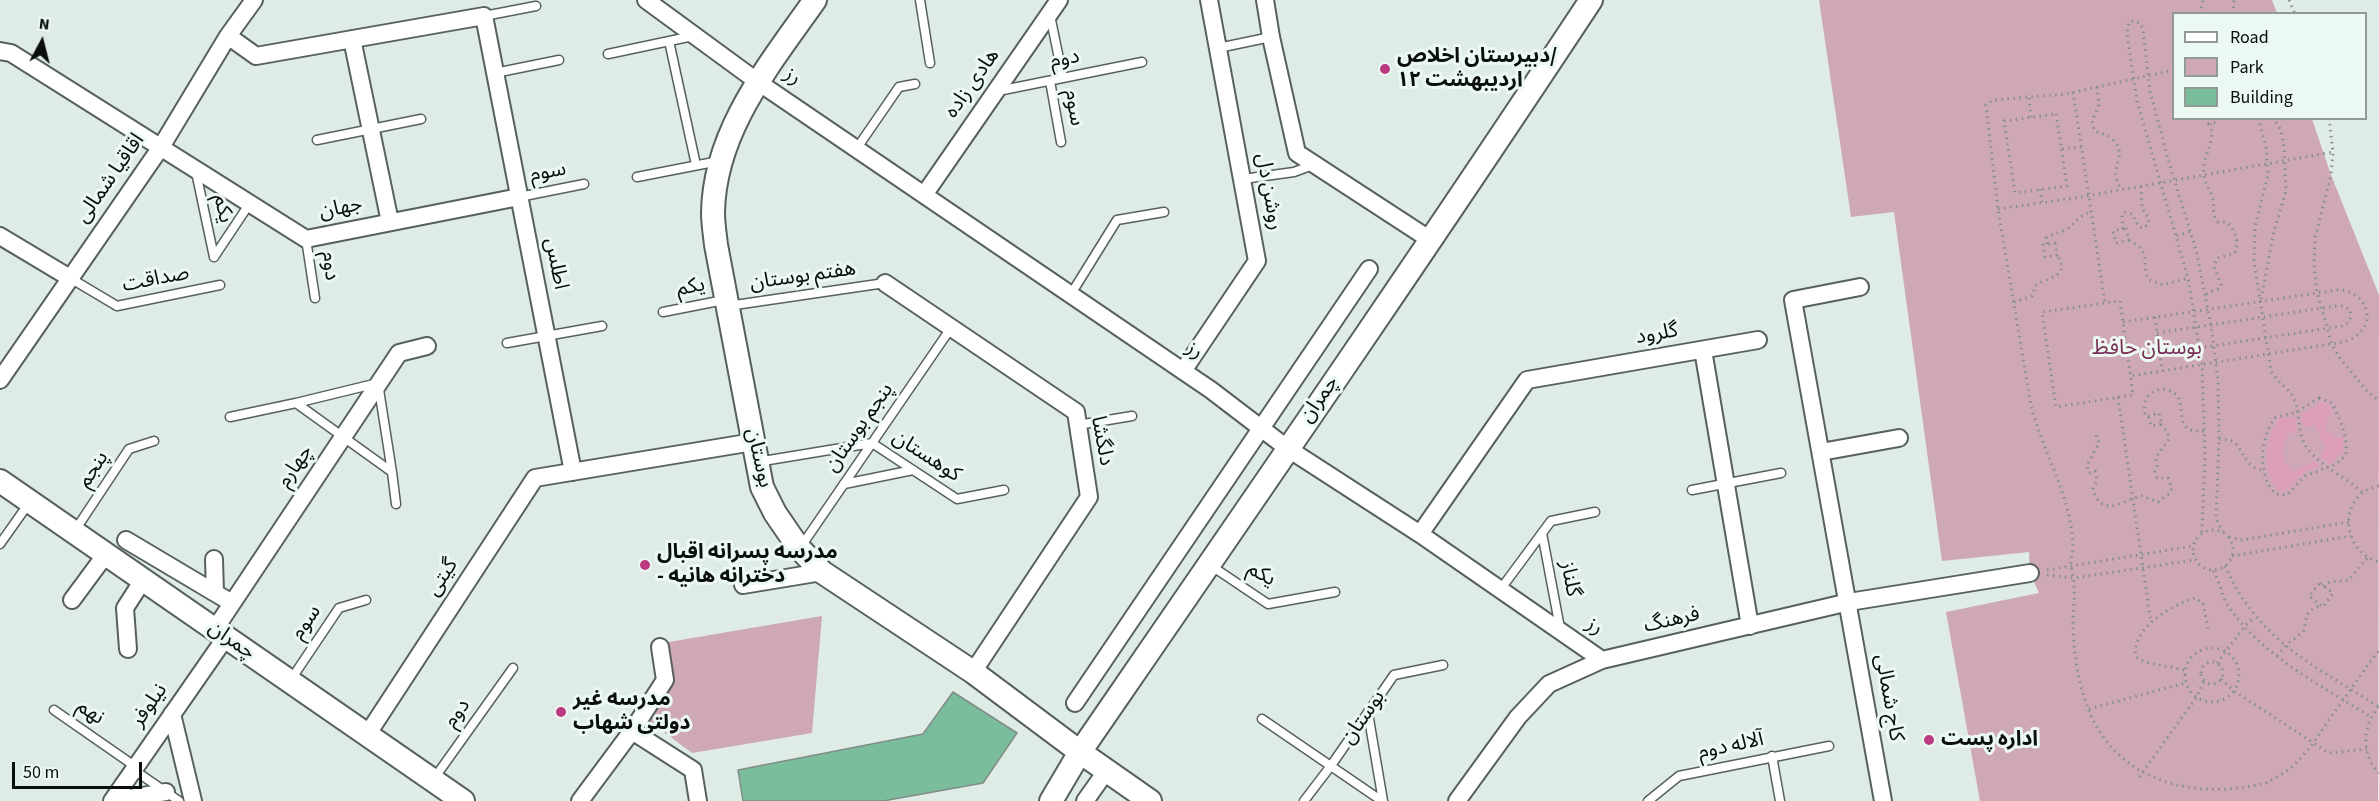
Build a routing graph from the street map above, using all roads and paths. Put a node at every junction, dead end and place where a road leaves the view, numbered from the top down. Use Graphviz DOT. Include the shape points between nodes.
graph roads {
  1 [pos="646,0"];
  2 [pos="815,0"];
  3 [pos="920,0"];
  4 [pos="1059,0"];
  5 [pos="1209,0"];
  6 [pos="1264,0"];
  7 [pos="1591,0"];
  8 [pos="248,2"];
  9 [pos="536,6"];
  10 [pos="1050,15"];
  11 [pos="484,16"];
  12 [pos="695,35"];
  13 [pos="228,36"];
  14 [pos="1270,37"];
  15 [pos="352,39"];
  16 [pos="669,41"];
  17 [pos="1218,48"];
  18 [pos="0,51"];
  19 [pos="608,54"];
  20 [pos="559,60"];
  21 [pos="1142,62"];
  22 [pos="930,63"];
  23 [pos="2172,70"];
  24 [pos="495,73"];
  25 [pos="2148,76"];
  26 [pos="1063,78"];
  27 [pos="2133,79"];
  28 [pos="1050,81"];
  29 [pos="758,82"];
  30 [pos="915,84"];
  31 [pos="2097,87"];
  32 [pos="995,92"];
  33 [pos="2073,92"];
  34 [pos="2029,97"];
  35 [pos="2031,117"];
  36 [pos="421,119"];
  37 [pos="2207,120"];
  38 [pos="2216,120"];
  39 [pos="2259,120"];
  40 [pos="2275,120"];
  41 [pos="2329,120"];
  42 [pos="2211,124"];
  43 [pos="371,129"];
  44 [pos="317,140"];
  45 [pos="1061,142"];
  46 [pos="161,147"];
  47 [pos="2081,147"];
  48 [pos="856,148"];
  49 [pos="2061,149"];
  50 [pos="2333,152"];
  51 [pos="721,160"];
  52 [pos="2285,160"];
  53 [pos="2267,163"];
  54 [pos="696,165"];
  55 [pos="1315,165"];
  56 [pos="195,168"];
  57 [pos="2204,175"];
  58 [pos="637,177"];
  59 [pos="1244,179"];
  60 [pos="2175,180"];
  61 [pos="2159,183"];
  62 [pos="584,184"];
  63 [pos="2141,186"];
  64 [pos="2040,189"];
  65 [pos="2121,190"];
  66 [pos="924,195"];
  67 [pos="2088,196"];
  68 [pos="519,197"];
  69 [pos="250,203"];
  70 [pos="2042,203"];
  71 [pos="1998,209"];
  72 [pos="1164,212"];
  73 [pos="2091,212"];
  74 [pos="390,222"];
  75 [pos="2123,229"];
  76 [pos="2191,231"];
  77 [pos="0,236"];
  78 [pos="2177,236"];
  79 [pos="306,239"];
  80 [pos="1432,240"];
  81 [pos="2129,240"];
  82 [pos="2048,244"];
  83 [pos="2057,255"];
  84 [pos="1369,269"];
  85 [pos="70,278"];
  86 [pos="2188,278"];
  87 [pos="885,283"];
  88 [pos="220,285"];
  89 [pos="1860,287"];
  90 [pos="2317,292"];
  91 [pos="1071,294"];
  92 [pos="2206,294"];
  93 [pos="315,298"];
  94 [pos="2260,301"];
  95 [pos="2014,302"];
  96 [pos="727,303"];
  97 [pos="2104,303"];
  98 [pos="2323,308"];
  99 [pos="2208,309"];
  100 [pos="2194,311"];
  101 [pos="663,312"];
  102 [pos="2155,317"];
  103 [pos="2263,317"];
  104 [pos="2122,322"];
  105 [pos="2211,325"];
  106 [pos="602,326"];
  107 [pos="951,328"];
  108 [pos="2196,328"];
  109 [pos="2327,328"];
  110 [pos="2157,333"];
  111 [pos="547,338"];
  112 [pos="2266,338"];
  113 [pos="1758,340"];
  114 [pos="507,343"];
  115 [pos="2214,345"];
  116 [pos="2332,345"];
  117 [pos="427,346"];
  118 [pos="2199,348"];
  119 [pos="1703,350"];
  120 [pos="2160,354"];
  121 [pos="2268,355"];
  122 [pos="2216,363"];
  123 [pos="2202,365"];
  124 [pos="1183,371"];
  125 [pos="2162,371"];
  126 [pos="2130,376"];
  127 [pos="0,380"];
  128 [pos="378,383"];
  129 [pos="2118,398"];
  130 [pos="2379,401"];
  131 [pos="296,404"];
  132 [pos="2297,412"];
  133 [pos="1132,416"];
  134 [pos="2148,416"];
  135 [pos="230,417"];
  136 [pos="2160,424"];
  137 [pos="1078,425"];
  138 [pos="1262,429"];
  139 [pos="2205,431"];
  140 [pos="2096,435"];
  141 [pos="342,438"];
  142 [pos="1899,438"];
  143 [pos="2220,439"];
  144 [pos="154,441"];
  145 [pos="872,443"];
  146 [pos="1287,448"];
  147 [pos="755,452"];
  148 [pos="1821,452"];
  149 [pos="2328,467"];
  150 [pos="913,470"];
  151 [pos="2265,470"];
  152 [pos="392,472"];
  153 [pos="573,472"];
  154 [pos="1781,473"];
  155 [pos="0,481"];
  156 [pos="844,484"];
  157 [pos="1727,484"];
  158 [pos="2379,486"];
  159 [pos="1004,489"];
  160 [pos="1692,490"];
  161 [pos="2363,493"];
  162 [pos="2133,499"];
  163 [pos="30,502"];
  164 [pos="396,504"];
  165 [pos="1595,512"];
  166 [pos="2349,522"];
  167 [pos="2202,532"];
  168 [pos="2223,532"];
  169 [pos="74,533"];
  170 [pos="1542,533"];
  171 [pos="1420,534"];
  172 [pos="2228,536"];
  173 [pos="2350,536"];
  174 [pos="126,540"];
  175 [pos="0,544"];
  176 [pos="2193,546"];
  177 [pos="799,548"];
  178 [pos="106,554"];
  179 [pos="2141,554"];
  180 [pos="2232,556"];
  181 [pos="2367,558"];
  182 [pos="213,559"];
  183 [pos="2195,560"];
  184 [pos="2379,562"];
  185 [pos="1209,564"];
  186 [pos="2071,564"];
  187 [pos="2225,566"];
  188 [pos="2143,567"];
  189 [pos="2213,570"];
  190 [pos="822,572"];
  191 [pos="2030,573"];
  192 [pos="2074,578"];
  193 [pos="143,580"];
  194 [pos="743,585"];
  195 [pos="2324,586"];
  196 [pos="1500,590"];
  197 [pos="1335,592"];
  198 [pos="215,593"];
  199 [pos="72,600"];
  200 [pos="366,600"];
  201 [pos="1849,602"];
  202 [pos="232,603"];
  203 [pos="2321,605"];
  204 [pos="2255,617"];
  205 [pos="2151,623"];
  206 [pos="1750,626"];
  207 [pos="2245,626"];
  208 [pos="1561,632"];
  209 [pos="220,633"];
  210 [pos="2209,633"];
  211 [pos="2285,646"];
  212 [pos="660,647"];
  213 [pos="128,649"];
  214 [pos="2379,650"];
  215 [pos="2226,652"];
  216 [pos="2277,656"];
  217 [pos="1602,660"];
  218 [pos="2217,663"];
  219 [pos="1443,665"];
  220 [pos="513,668"];
  221 [pos="2184,670"];
  222 [pos="973,672"];
  223 [pos="2221,679"];
  224 [pos="290,681"];
  225 [pos="2205,681"];
  226 [pos="2186,683"];
  227 [pos="2351,689"];
  228 [pos="2234,691"];
  229 [pos="2196,698"];
  230 [pos="2343,700"];
  231 [pos="1075,702"];
  232 [pos="2379,707"];
  233 [pos="2089,709"];
  234 [pos="54,710"];
  235 [pos="1368,712"];
  236 [pos="172,714"];
  237 [pos="2372,717"];
  238 [pos="1262,719"];
  239 [pos="632,731"];
  240 [pos="367,735"];
  241 [pos="2313,743"];
  242 [pos="1829,746"];
  243 [pos="2367,749"];
  244 [pos="1080,752"];
  245 [pos="1772,756"];
  246 [pos="1330,767"];
  247 [pos="135,768"];
  248 [pos="1107,770"];
  249 [pos="2379,773"];
  250 [pos="2139,777"];
  251 [pos="2145,780"];
  252 [pos="433,781"];
  253 [pos="2245,792"];
  254 [pos="173,797"];
  255 [pos="112,801"];
  256 [pos="193,801"];
  257 [pos="463,801"];
  258 [pos="580,801"];
  259 [pos="698,801"];
  260 [pos="1051,801"];
  261 [pos="1085,801"];
  262 [pos="1150,801"];
  263 [pos="1304,801"];
  264 [pos="1383,801"];
  265 [pos="1457,801"];
  266 [pos="1648,801"];
  267 [pos="1780,801"];
  268 [pos="1883,801"];
  1 -- 12 [label="street"];
  2 -- 29 [label="main road, بوستان"];
  3 -- 22 [label="lane"];
  4 -- 10 [label="street, هادی زاده"];
  5 -- 17 [label="street, روشن دل"];
  6 -- 14 [label="street"];
  7 -- 80 [label="main road, چمران"];
  8 -- 13 [label="street, اقاقیا شمالی"];
  9 -- 11 [label="lane"];
  10 -- 26 [label="lane"];
  10 -- 32 [label="street, هادی زاده"];
  11 -- 15 [label="street"];
  11 -- 24 [label="street, اطلس"];
  12 -- 16 [label="lane"];
  12 -- 29 [label="street"];
  13 -- 15 [label="street" via="256,56"];
  13 -- 46 [label="street, اقاقیا شمالی"];
  14 -- 17 [label="lane"];
  14 -- 55 [label="street" via="1297,153"];
  15 -- 43 [label="street"];
  16 -- 19 [label="lane"];
  16 -- 54 [label="lane"];
  17 -- 59 [label="street, روشن دل"];
  18 -- 46 [label="street, جهان" via="11,53"];
  20 -- 24 [label="lane"];
  21 -- 26 [label="lane, دوم"];
  23 -- 25 [label="path"];
  24 -- 68 [label="street, اطلس"];
  25 -- 27 [label="path"];
  25 -- 27 [label="path" via="2142,29 2134,21 2127,27"];
  25 -- 60 [label="path"];
  26 -- 28 [label="lane, دوم"];
  27 -- 31 [label="path"];
  27 -- 61 [label="path"];
  28 -- 32 [label="lane, دوم"];
  28 -- 45 [label="lane, سوم"];
  29 -- 48 [label="street, رز"];
  29 -- 51 [label="main road, بوستان" via="725,144"];
  30 -- 48 [label="lane" via="899,87"];
  31 -- 33 [label="path"];
  31 -- 65 [label="path" via="2099,105 2092,125 2111,138 2119,151 2121,158 2115,175"];
  32 -- 66 [label="street, هادی زاده"];
  33 -- 34 [label="path"];
  33 -- 47 [label="path"];
  34 -- 35 [label="path"];
  34 -- 71 [label="path" via="1993,100 1986,105"];
  35 -- 49 [label="path" via="2056,114"];
  35 -- 64 [label="path" via="2004,121 2015,193"];
  36 -- 43 [label="lane"];
  37 -- 42 [label="path"];
  38 -- 42 [label="path"];
  39 -- 53 [label="path"];
  40 -- 52 [label="path"];
  41 -- 50 [label="path"];
  42 -- 57 [label="path" via="2212,142"];
  43 -- 44 [label="lane"];
  43 -- 74 [label="street"];
  46 -- 56 [label="street, جهان"];
  46 -- 85 [label="street, اقاقیا شمالی"];
  47 -- 49 [label="path"];
  47 -- 67 [label="path"];
  48 -- 66 [label="street, رز"];
  49 -- 64 [label="path" via="2067,186"];
  50 -- 52 [label="path"];
  50 -- 90 [label="path" via="2315,238"];
  51 -- 54 [label="lane"];
  51 -- 96 [label="main road, بوستان" via="713,213"];
  52 -- 53 [label="path"];
  52 -- 94 [label="path" via="2286,191"];
  53 -- 57 [label="path"];
  53 -- 94 [label="path" via="2254,243"];
  54 -- 58 [label="lane"];
  55 -- 59 [label="lane"];
  55 -- 80 [label="street"];
  56 -- 69 [label="street, جهان"];
  56 -- 69 [label="lane, یکم" via="214,257"];
  57 -- 60 [label="path"];
  57 -- 92 [label="path" via="2212,196 2214,218 2228,222 2238,245 2235,254 2217,258 2214,267 2220,288"];
  59 -- 124 [label="street, روشن دل" via="1257,261"];
  60 -- 61 [label="path"];
  60 -- 76 [label="path"];
  61 -- 63 [label="path"];
  61 -- 78 [label="path"];
  62 -- 68 [label="lane, سوم"];
  63 -- 65 [label="path"];
  63 -- 75 [label="path" via="2142,208 2149,223 2139,227 2132,214 2124,212"];
  64 -- 70 [label="path"];
  65 -- 67 [label="path"];
  66 -- 91 [label="street, رز"];
  67 -- 70 [label="path"];
  67 -- 73 [label="path"];
  68 -- 74 [label="street, جهان"];
  68 -- 111 [label="street, اطلس"];
  69 -- 79 [label="street, جهان"];
  70 -- 71 [label="path"];
  71 -- 95 [label="path"];
  72 -- 91 [label="lane" via="1117,220"];
  73 -- 82 [label="path" via="2050,235 2046,238"];
  73 -- 97 [label="path"];
  74 -- 79 [label="street, جهان"];
  75 -- 81 [label="path" via="2126,228"];
  75 -- 81 [label="path" via="2113,231 2116,243"];
  76 -- 78 [label="path"];
  76 -- 92 [label="path"];
  77 -- 85 [label="street"];
  78 -- 86 [label="path"];
  79 -- 93 [label="lane, دوم"];
  80 -- 146 [label="main road, چمران"];
  81 -- 86 [label="path" via="2144,254 2149,280 2163,285"];
  82 -- 83 [label="path" via="2055,243"];
  82 -- 83 [label="path" via="2043,245 2045,257"];
  83 -- 95 [label="path" via="2061,262 2055,278 2037,285 2032,296"];
  84 -- 138 [label="street"];
  85 -- 88 [label="lane, صداقت" via="117,306"];
  85 -- 127 [label="street, اقاقیا شمالی"];
  86 -- 100 [label="path"];
  87 -- 96 [label="lane, هفتم بوستان"];
  87 -- 107 [label="street, دلگشا"];
  89 -- 148 [label="street, کاج شمالی" via="1793,300"];
  90 -- 94 [label="path"];
  90 -- 98 [label="path"];
  90 -- 116 [label="path" via="2353,292 2366,311 2357,336"];
  91 -- 124 [label="street, رز"];
  92 -- 99 [label="path"];
  94 -- 99 [label="path"];
  94 -- 103 [label="path"];
  95 -- 186 [label="path" via="2031,406 2068,517 2073,545"];
  96 -- 101 [label="lane, یکم"];
  96 -- 147 [label="main road, بوستان"];
  97 -- 104 [label="path" via="2120,301"];
  97 -- 129 [label="path" via="2042,312 2056,406"];
  98 -- 103 [label="path"];
  98 -- 109 [label="path"];
  98 -- 109 [label="path" via="2344,306 2351,316 2348,323"];
  99 -- 100 [label="path"];
  99 -- 105 [label="path"];
  100 -- 102 [label="path"];
  100 -- 108 [label="path"];
  102 -- 104 [label="path"];
  102 -- 110 [label="path"];
  103 -- 105 [label="path"];
  103 -- 112 [label="path"];
  104 -- 126 [label="path"];
  105 -- 108 [label="path"];
  105 -- 115 [label="path"];
  106 -- 111 [label="lane"];
  107 -- 137 [label="street, دلگشا" via="1076,412"];
  107 -- 145 [label="lane, پنجم بوستان"];
  108 -- 110 [label="path"];
  108 -- 118 [label="path"];
  109 -- 112 [label="path"];
  109 -- 116 [label="path"];
  110 -- 120 [label="path"];
  111 -- 114 [label="lane"];
  111 -- 153 [label="street, اطلس"];
  112 -- 115 [label="path"];
  112 -- 121 [label="path"];
  113 -- 119 [label="street"];
  115 -- 118 [label="path"];
  115 -- 122 [label="path"];
  116 -- 121 [label="path"];
  116 -- 130 [label="path" via="2353,375"];
  117 -- 128 [label="street, چهارم" via="399,353"];
  118 -- 120 [label="path"];
  118 -- 123 [label="path"];
  119 -- 157 [label="street, گلرود"];
  119 -- 171 [label="street, گلرود" via="1527,380"];
  120 -- 125 [label="path"];
  121 -- 122 [label="path"];
  121 -- 132 [label="path" via="2271,371 2290,392"];
  122 -- 123 [label="path"];
  122 -- 143 [label="path"];
  123 -- 125 [label="path"];
  123 -- 139 [label="path"];
  124 -- 138 [label="street, رز"];
  125 -- 126 [label="path"];
  126 -- 129 [label="path" via="2133,395"];
  128 -- 131 [label="lane"];
  128 -- 141 [label="street, چهارم"];
  128 -- 152 [label="lane"];
  129 -- 162 [label="path"];
  131 -- 135 [label="lane"];
  131 -- 141 [label="lane"];
  132 -- 149 [label="path" via="2309,452"];
  132 -- 149 [label="path" via="2319,398 2332,403 2347,448 2341,461"];
  132 -- 151 [label="path" via="2274,418 2266,431"];
  133 -- 137 [label="lane"];
  134 -- 136 [label="path" via="2151,426"];
  134 -- 136 [label="path" via="2159,413"];
  134 -- 139 [label="path" via="2144,409 2148,395 2167,389 2178,396 2186,427 2195,432"];
  136 -- 162 [label="path" via="2169,439 2156,458 2155,472 2157,478 2168,478 2172,488 2158,502 2142,496"];
  137 -- 222 [label="street, دلگشا" via="1089,497"];
  138 -- 146 [label="street, رز"];
  138 -- 231 [label="street"];
  139 -- 167 [label="path"];
  140 -- 162 [label="path" via="2099,443 2087,465 2089,472 2095,471 2094,494 2109,506"];
  141 -- 152 [label="lane"];
  141 -- 202 [label="street, چهارم"];
  142 -- 148 [label="street"];
  143 -- 151 [label="path" via="2233,441 2249,465"];
  143 -- 168 [label="path" via="2216,519"];
  144 -- 169 [label="lane, پنجم" via="129,449"];
  145 -- 147 [label="lane, کوهستان"];
  145 -- 150 [label="lane, کوهستان"];
  145 -- 156 [label="lane, پنجم بوستان"];
  146 -- 171 [label="street, رز"];
  146 -- 185 [label="main road, چمران"];
  147 -- 153 [label="street"];
  147 -- 177 [label="main road, بوستان" via="762,487"];
  148 -- 201 [label="street, کاج شمالی"];
  149 -- 151 [label="path" via="2305,476 2287,495 2280,496 2267,483"];
  149 -- 161 [label="path"];
  150 -- 156 [label="lane"];
  150 -- 159 [label="lane, کوهستان" via="957,499"];
  152 -- 164 [label="lane"];
  153 -- 240 [label="street, گیتی" via="535,478"];
  154 -- 157 [label="lane"];
  155 -- 163 [label="main road, چمران"];
  156 -- 177 [label="lane, پنجم بوستان"];
  157 -- 160 [label="lane"];
  157 -- 206 [label="street, گلرود"];
  158 -- 161 [label="path"];
  161 -- 166 [label="path" via="2354,502"];
  162 -- 179 [label="path"];
  163 -- 169 [label="main road, چمران"];
  163 -- 175 [label="lane"];
  165 -- 170 [label="lane, گلناز" via="1551,521"];
  166 -- 172 [label="path" via="2242,540"];
  166 -- 173 [label="path"];
  167 -- 168 [label="path"];
  167 -- 176 [label="path"];
  168 -- 172 [label="path"];
  169 -- 178 [label="main road, چمران"];
  170 -- 196 [label="lane, گلناز"];
  170 -- 208 [label="lane, گلناز"];
  171 -- 196 [label="street, رز"];
  172 -- 180 [label="path"];
  173 -- 180 [label="path"];
  173 -- 181 [label="path"];
  174 -- 198 [label="street"];
  176 -- 179 [label="path"];
  176 -- 183 [label="path"];
  177 -- 190 [label="main road, بوستان"];
  178 -- 193 [label="main road, چمران"];
  178 -- 199 [label="street"];
  179 -- 186 [label="path"];
  179 -- 188 [label="path"];
  180 -- 187 [label="path"];
  181 -- 184 [label="path"];
  181 -- 195 [label="path" via="2349,580"];
  182 -- 198 [label="street"];
  183 -- 188 [label="path"];
  183 -- 189 [label="path" via="2201,567"];
  185 -- 197 [label="lane, یکم" via="1268,604"];
  185 -- 244 [label="main road, چمران"];
  186 -- 191 [label="path"];
  186 -- 192 [label="path"];
  187 -- 189 [label="path"];
  187 -- 204 [label="path"];
  188 -- 192 [label="path"];
  188 -- 205 [label="path"];
  189 -- 207 [label="path" via="2227,603"];
  190 -- 194 [label="street"];
  190 -- 222 [label="main road, بوستان"];
  191 -- 192 [label="path"];
  191 -- 201 [label="street, فرهنگ"];
  192 -- 233 [label="path" via="2074,641"];
  193 -- 209 [label="main road, چمران"];
  193 -- 213 [label="street" via="125,608"];
  195 -- 203 [label="path" via="2333,593"];
  195 -- 203 [label="path" via="2320,583 2309,596"];
  196 -- 208 [label="street, رز"];
  198 -- 202 [label="street"];
  200 -- 224 [label="lane, سوم" via="339,608"];
  201 -- 206 [label="street, فرهنگ"];
  201 -- 268 [label="street, کاج شمالی"];
  202 -- 209 [label="street, چهارم"];
  203 -- 211 [label="path" via="2310,609 2302,632"];
  204 -- 207 [label="path"];
  204 -- 211 [label="path"];
  205 -- 210 [label="path" via="2171,607 2195,598 2203,603"];
  205 -- 221 [label="path" via="2136,646 2136,657"];
  206 -- 217 [label="street, فرهنگ"];
  207 -- 215 [label="path"];
  207 -- 216 [label="path"];
  208 -- 217 [label="street, رز"];
  209 -- 224 [label="main road, چمران"];
  209 -- 236 [label="street, نیلوفر"];
  211 -- 216 [label="path"];
  211 -- 227 [label="path"];
  212 -- 239 [label="street" via="665,680"];
  214 -- 227 [label="path"];
  215 -- 218 [label="path"];
  215 -- 221 [label="path" via="2202,649"];
  215 -- 228 [label="path" via="2239,670"];
  216 -- 230 [label="path"];
  217 -- 265 [label="street, فرهنگ" via="1549,684 1518,717"];
  218 -- 223 [label="path" via="2222,669"];
  218 -- 225 [label="path" via="2204,665 2201,675"];
  219 -- 235 [label="lane, بوستان" via="1394,675"];
  220 -- 252 [label="lane, دوم"];
  221 -- 226 [label="path"];
  222 -- 244 [label="main road, بوستان"];
  223 -- 225 [label="path" via="2212,684"];
  223 -- 228 [label="path"];
  224 -- 240 [label="main road, چمران"];
  225 -- 229 [label="path"];
  226 -- 229 [label="path"];
  226 -- 233 [label="path"];
  227 -- 230 [label="path"];
  227 -- 232 [label="path"];
  228 -- 229 [label="path" via="2216,702"];
  228 -- 241 [label="path"];
  229 -- 250 [label="path"];
  230 -- 237 [label="path"];
  230 -- 241 [label="path"];
  232 -- 237 [label="path"];
  233 -- 250 [label="path" via="2109,746"];
  234 -- 247 [label="lane, نهم"];
  235 -- 246 [label="lane, بوستان"];
  235 -- 264 [label="lane"];
  236 -- 247 [label="street, نیلوفر"];
  236 -- 256 [label="street"];
  237 -- 243 [label="path" via="2367,726"];
  238 -- 246 [label="lane"];
  239 -- 258 [label="street"];
  239 -- 259 [label="street" via="693,770"];
  240 -- 252 [label="main road, چمران"];
  241 -- 243 [label="path" via="2329,753"];
  241 -- 253 [label="path" via="2291,767"];
  242 -- 245 [label="lane, آلاله دوم"];
  243 -- 249 [label="path"];
  244 -- 248 [label="main road, بوستان"];
  244 -- 260 [label="main road, چمران"];
  245 -- 266 [label="lane, آلاله دوم" via="1679,776"];
  245 -- 267 [label="lane"];
  246 -- 263 [label="lane, بوستان"];
  246 -- 264 [label="lane"];
  247 -- 254 [label="lane, نهم"];
  247 -- 255 [label="street, نیلوفر"];
  248 -- 261 [label="street"];
  248 -- 262 [label="main road, بوستان"];
  250 -- 251 [label="path"];
  252 -- 257 [label="main road, چمران"];
  254 -- 255 [label="street"];
}
